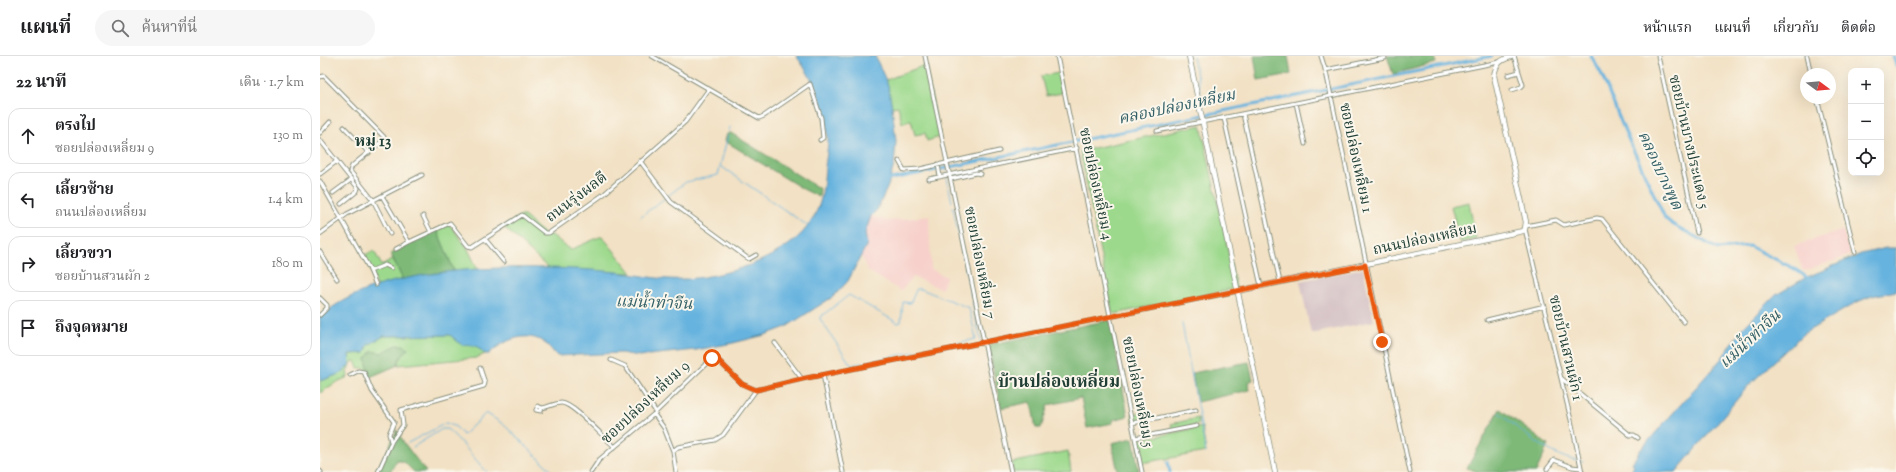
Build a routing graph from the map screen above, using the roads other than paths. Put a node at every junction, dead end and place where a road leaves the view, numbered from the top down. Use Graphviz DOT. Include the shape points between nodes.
graph roads {
  1 [pos="652,56"];
  2 [pos="925,56"];
  3 [pos="1057,56"];
  4 [pos="1189,56"];
  5 [pos="1321,56"];
  6 [pos="1514,56"];
  7 [pos="1658,56"];
  8 [pos="1807,56"];
  9 [pos="1385,58"];
  10 [pos="1499,62"];
  11 [pos="1810,68"];
  12 [pos="1325,70"];
  13 [pos="1519,72"];
  14 [pos="1508,75"];
  15 [pos="320,77"];
  16 [pos="709,89"];
  17 [pos="1512,90"];
  18 [pos="1331,96"];
  19 [pos="1296,103"];
  20 [pos="1818,104"];
  21 [pos="1243,114"];
  22 [pos="1202,118"];
  23 [pos="1224,118"];
  24 [pos="330,122"];
  25 [pos="344,127"];
  26 [pos="1157,131"];
  27 [pos="320,132"];
  28 [pos="320,140"];
  29 [pos="820,140"];
  30 [pos="1305,144"];
  31 [pos="324,145"];
  32 [pos="320,148"];
  33 [pos="1077,148"];
  34 [pos="999,150"];
  35 [pos="368,153"];
  36 [pos="337,161"];
  37 [pos="640,161"];
  38 [pos="899,161"];
  39 [pos="947,163"];
  40 [pos="938,166"];
  41 [pos="320,174"];
  42 [pos="981,174"];
  43 [pos="422,175"];
  44 [pos="940,175"];
  45 [pos="950,175"];
  46 [pos="352,179"];
  47 [pos="929,179"];
  48 [pos="320,181"];
  49 [pos="333,193"];
  50 [pos="382,196"];
  51 [pos="373,200"];
  52 [pos="341,204"];
  53 [pos="423,216"];
  54 [pos="342,218"];
  55 [pos="1526,227"];
  56 [pos="431,232"];
  57 [pos="1697,233"];
  58 [pos="320,234"];
  59 [pos="390,234"];
  60 [pos="485,239"];
  61 [pos="409,242"];
  62 [pos="396,249"];
  63 [pos="320,252"];
  64 [pos="1854,252"];
  65 [pos="756,255"];
  66 [pos="504,262"];
  67 [pos="1365,265"];
  68 [pos="391,268"];
  69 [pos="370,271"];
  70 [pos="337,279"];
  71 [pos="1280,282"];
  72 [pos="376,285"];
  73 [pos="1261,286"];
  74 [pos="1238,291"];
  75 [pos="320,298"];
  76 [pos="1544,306"];
  77 [pos="320,315"];
  78 [pos="1112,317"];
  79 [pos="1487,320"];
  80 [pos="1684,322"];
  81 [pos="775,343"];
  82 [pos="984,343"];
  83 [pos="611,360"];
  84 [pos="480,368"];
  85 [pos="350,375"];
  86 [pos="823,375"];
  87 [pos="1562,378"];
  88 [pos="802,379"];
  89 [pos="756,390"];
  90 [pos="542,408"];
  91 [pos="1196,410"];
  92 [pos="655,413"];
  93 [pos="1132,423"];
  94 [pos="1197,426"];
  95 [pos="1135,438"];
  96 [pos="1638,438"];
  97 [pos="391,442"];
  98 [pos="614,447"];
  99 [pos="673,451"];
  100 [pos="1547,469"];
  101 [pos="1581,469"];
  102 [pos="378,472"];
  103 [pos="592,472"];
  104 [pos="676,472"];
  105 [pos="844,472"];
  106 [pos="1011,472"];
  107 [pos="1142,472"];
  108 [pos="1275,472"];
  109 [pos="1410,472"];
  1 -- 16 [label="street"];
  2 -- 39 [label="street, ซอยปล่องเหลี่ยม 7"];
  3 -- 33 [label="street, ซอยปล่องเหลี่ยม 4"];
  4 -- 22 [label="street"];
  5 -- 12 [label="street, ซอยปล่องเหลี่ยม 1"];
  6 -- 10 [label="street"];
  6 -- 13 [label="street"];
  7 -- 57 [label="street, ซอยบ้านบางประแดง 5"];
  8 -- 11 [label="street"];
  9 -- 12 [label="street"];
  10 -- 18 [label="street"];
  10 -- 55 [label="street" via="1494,76"];
  12 -- 18 [label="street, ซอยปล่องเหลี่ยม 1"];
  13 -- 14 [label="street"];
  13 -- 17 [label="street" via="1522,86"];
  15 -- 35 [label="street" via="324,76 384,137"];
  16 -- 29 [label="street" via="759,118 810,84 823,127 823,138"];
  16 -- 37 [label="street, ถนนรุ่งผลดี" via="685,122"];
  18 -- 19 [label="street"];
  18 -- 67 [label="street, ซอยปล่องเหลี่ยม 1"];
  19 -- 21 [label="street"];
  19 -- 30 [label="street"];
  20 -- 64 [label="street"];
  21 -- 23 [label="street"];
  21 -- 71 [label="street"];
  22 -- 23 [label="street"];
  22 -- 26 [label="street"];
  22 -- 74 [label="street"];
  23 -- 73 [label="street"];
  24 -- 27 [label="street"];
  25 -- 35 [label="street"];
  28 -- 31 [label="street"];
  31 -- 32 [label="street"];
  31 -- 36 [label="street"];
  33 -- 45 [label="street"];
  33 -- 78 [label="street, ซอยปล่องเหลี่ยม 4"];
  34 -- 39 [label="street"];
  35 -- 51 [label="street" via="352,166 350,171"];
  36 -- 41 [label="street"];
  36 -- 46 [label="street"];
  37 -- 60 [label="street, ถนนรุ่งผลดี" via="604,194 549,233 521,215"];
  37 -- 65 [label="street" via="671,202 749,259"];
  38 -- 40 [label="street" via="905,170"];
  39 -- 40 [label="street"];
  39 -- 45 [label="street, ซอยปล่องเหลี่ยม 7"];
  40 -- 44 [label="street"];
  42 -- 45 [label="street"];
  43 -- 50 [label="street"];
  44 -- 45 [label="street"];
  44 -- 47 [label="street"];
  45 -- 82 [label="street, ซอยปล่องเหลี่ยม 7"];
  46 -- 49 [label="street"];
  46 -- 52 [label="street" via="358,190"];
  48 -- 54 [label="street"];
  50 -- 51 [label="street"];
  50 -- 61 [label="street"];
  51 -- 54 [label="street"];
  51 -- 59 [label="street"];
  53 -- 56 [label="street"];
  54 -- 58 [label="street"];
  54 -- 69 [label="street"];
  55 -- 67 [label="street, ถนนปล่องเหลี่ยม" via="1521,232"];
  55 -- 76 [label="street, ซอยบ้านสวนผัก 1"];
  55 -- 80 [label="street" via="1556,220 1564,224 1602,219"];
  56 -- 60 [label="street, ถนนรุ่งผลดี" via="450,223 469,246"];
  56 -- 61 [label="street, ถนนรุ่งผลดี"];
  60 -- 66 [label="street"];
  61 -- 62 [label="street, ถนนรุ่งผลดี"];
  63 -- 70 [label="street"];
  67 -- 71 [label="street, ถนนปล่องเหลี่ยม"];
  67 -- 109 [label="street, ซอยปล่องเหลี่ยม 1"];
  68 -- 69 [label="street" via="385,265"];
  69 -- 72 [label="street"];
  71 -- 73 [label="street, ถนนปล่องเหลี่ยม"];
  73 -- 74 [label="street, ถนนปล่องเหลี่ยม"];
  74 -- 78 [label="street, ถนนปล่องเหลี่ยม"];
  74 -- 108 [label="street"];
  75 -- 77 [label="street" via="327,308"];
  76 -- 79 [label="street"];
  76 -- 87 [label="street, ซอยบ้านสวนผัก 1"];
  78 -- 82 [label="street, ถนนปล่องเหลี่ยม"];
  78 -- 93 [label="street, ซอยปล่องเหลี่ยม 5"];
  81 -- 88 [label="street"];
  82 -- 86 [label="street, ถนนปล่องเหลี่ยม"];
  82 -- 106 [label="street, ซอยปล่องเหลี่ยม 7"];
  83 -- 92 [label="street" via="625,366"];
  84 -- 97 [label="street" via="484,386 402,408 400,412 403,425"];
  85 -- 97 [label="street" via="358,371 364,372 372,391 394,422 389,434"];
  86 -- 88 [label="street, ถนนปล่องเหลี่ยม"];
  86 -- 105 [label="street"];
  87 -- 96 [label="street" via="1630,435"];
  87 -- 101 [label="street, ซอยบ้านสวนผัก 1"];
  88 -- 89 [label="street, ถนนปล่องเหลี่ยม"];
  89 -- 92 [label="street, ซอยปล่องเหลี่ยม 9" via="742,384 717,359 712,358"];
  89 -- 99 [label="street" via="723,435 715,440 678,447"];
  90 -- 98 [label="street" via="567,404"];
  91 -- 93 [label="street"];
  92 -- 98 [label="street, ซอยปล่องเหลี่ยม 9"];
  92 -- 99 [label="street"];
  93 -- 95 [label="street, ซอยปล่องเหลี่ยม 5"];
  94 -- 95 [label="street"];
  95 -- 107 [label="street, ซอยปล่องเหลี่ยม 5"];
  97 -- 102 [label="street"];
  98 -- 103 [label="street, ซอยปล่องเหลี่ยม 9" via="597,462"];
  99 -- 104 [label="street"];
  100 -- 101 [label="street" via="1554,460"];
}
